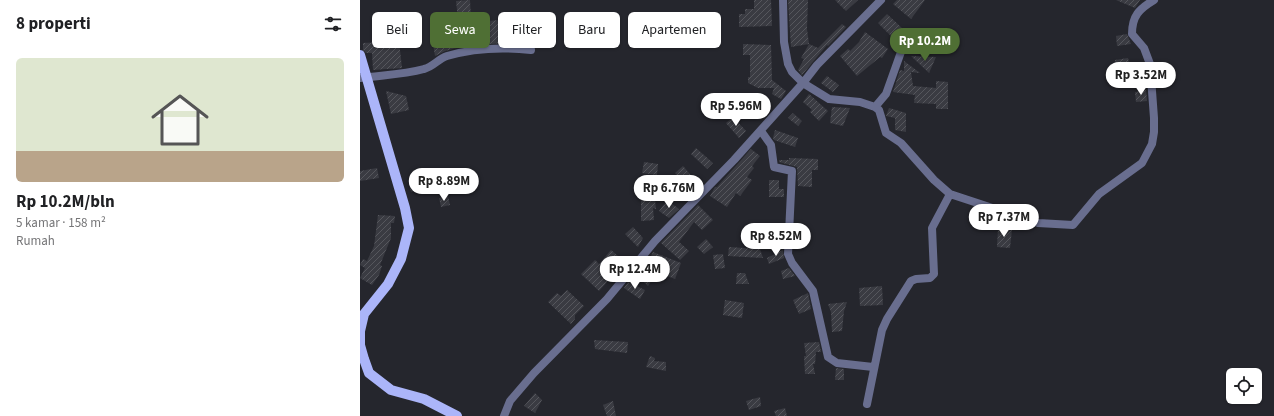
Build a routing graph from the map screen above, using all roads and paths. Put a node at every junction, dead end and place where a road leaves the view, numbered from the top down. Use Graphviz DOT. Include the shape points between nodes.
graph roads {
  1 [pos="783,0"];
  2 [pos="881,0"];
  3 [pos="1154,0"];
  4 [pos="531,50"];
  5 [pos="901,52"];
  6 [pos="360,55"];
  7 [pos="363,77"];
  8 [pos="804,83"];
  9 [pos="875,107"];
  10 [pos="761,131"];
  11 [pos="950,194"];
  12 [pos="362,313"];
  13 [pos="873,367"];
  14 [pos="867,404"];
  15 [pos="457,416"];
  16 [pos="504,416"];
  1 -- 8 [label="street" via="783,26 788,64 792,72"];
  2 -- 8 [label="street" via="816,65"];
  3 -- 11 [label="street" via="1138,10 1132,27 1132,34 1144,48 1150,64 1154,132 1142,164 1099,194 1075,224 1069,226 1038,223"];
  4 -- 7 [label="street" via="508,47 470,51 447,56 431,67 420,70"];
  5 -- 9 [label="street" via="886,94"];
  6 -- 7 [label="main road"];
  7 -- 12 [label="main road" via="405,208 409,228 403,253 393,275"];
  8 -- 9 [label="street" via="830,99 860,102"];
  8 -- 10 [label="street"];
  9 -- 11 [label="street" via="879,110 886,133 901,143"];
  10 -- 13 [label="street" via="771,145 774,167 792,171 788,254 813,291 826,354 836,363"];
  10 -- 16 [label="street" via="655,241 607,299 534,373 510,401"];
  11 -- 13 [label="street" via="932,228 934,274 930,278 914,279 903,293 886,319"];
  12 -- 15 [label="main road" via="360,345 369,372 391,390 424,399"];
  13 -- 14 [label="street"];
}
